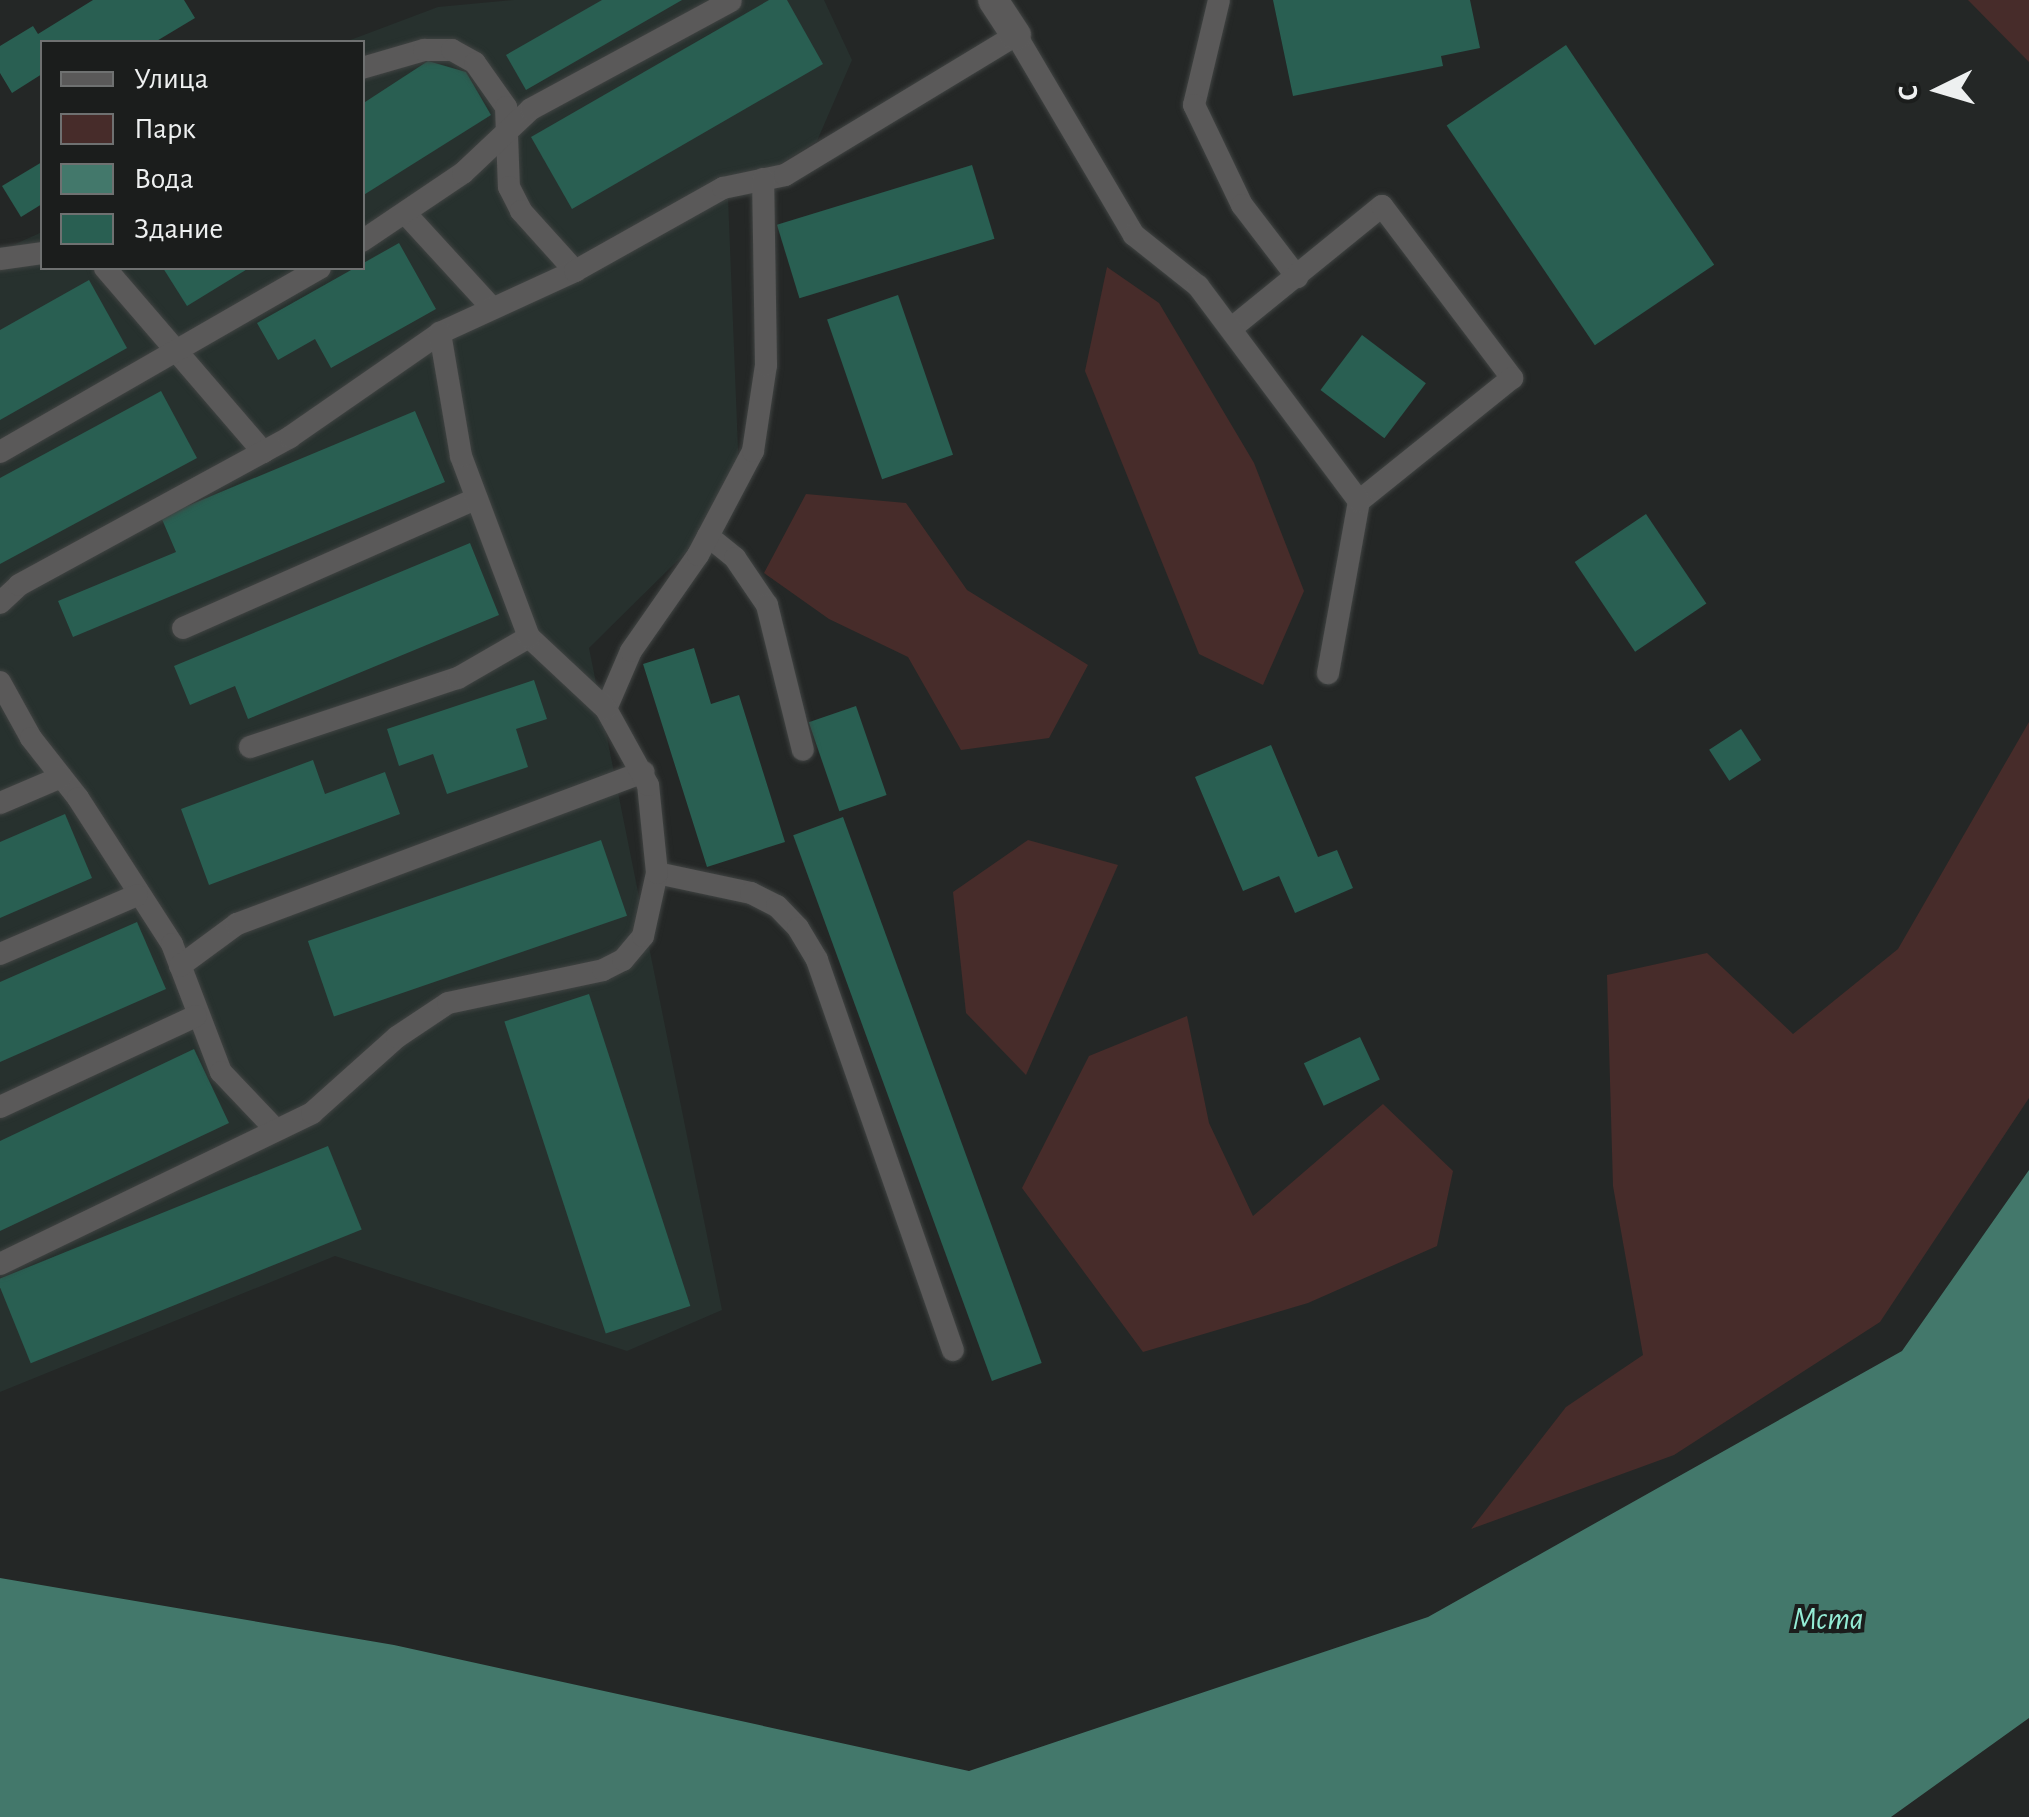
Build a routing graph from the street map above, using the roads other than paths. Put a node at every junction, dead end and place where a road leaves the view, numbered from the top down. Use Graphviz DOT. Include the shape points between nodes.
graph roads {
  1 [pos="993,0"];
  2 [pos="1219,0"];
  3 [pos="731,1"];
  4 [pos="1016,36"];
  5 [pos="365,67"];
  6 [pos="508,131"];
  7 [pos="763,180"];
  8 [pos="406,214"];
  9 [pos="365,239"];
  10 [pos="40,252"];
  11 [pos="0,259"];
  12 [pos="107,270"];
  13 [pos="317,270"];
  14 [pos="575,270"];
  15 [pos="1297,276"];
  16 [pos="492,308"];
  17 [pos="1233,327"];
  18 [pos="440,333"];
  19 [pos="180,354"];
  20 [pos="0,452"];
  21 [pos="262,452"];
  22 [pos="475,499"];
  23 [pos="1359,501"];
  24 [pos="708,536"];
  25 [pos="0,602"];
  26 [pos="183,628"];
  27 [pos="529,637"];
  28 [pos="1328,673"];
  29 [pos="0,682"];
  30 [pos="606,709"];
  31 [pos="250,746"];
  32 [pos="803,750"];
  33 [pos="643,772"];
  34 [pos="61,777"];
  35 [pos="0,804"];
  36 [pos="658,873"];
  37 [pos="137,895"];
  38 [pos="0,954"];
  39 [pos="180,966"];
  40 [pos="196,1016"];
  41 [pos="0,1108"];
  42 [pos="276,1130"];
  43 [pos="0,1264"];
  44 [pos="953,1350"];
  1 -- 4 [label="street"];
  2 -- 15 [label="lane" via="1194,106 1242,206"];
  3 -- 6 [label="lane" via="531,109"];
  4 -- 7 [label="lane" via="785,175"];
  4 -- 17 [label="lane" via="1134,235 1198,286"];
  5 -- 6 [label="lane" via="424,50 452,50 494,85"];
  6 -- 8 [label="lane"];
  6 -- 14 [label="lane" via="509,187 521,211"];
  7 -- 14 [label="lane" via="723,188"];
  7 -- 24 [label="lane" via="766,366 758,424 753,451"];
  8 -- 9 [label="lane"];
  8 -- 16 [label="lane"];
  10 -- 11 [label="lane"];
  12 -- 19 [label="lane"];
  13 -- 19 [label="lane"];
  14 -- 16 [label="lane"];
  15 -- 17 [label="lane"];
  15 -- 23 [label="lane" via="1382,206 1512,378"];
  16 -- 18 [label="lane"];
  17 -- 23 [label="lane"];
  18 -- 21 [label="lane"];
  18 -- 22 [label="lane"];
  19 -- 20 [label="lane"];
  19 -- 21 [label="lane"];
  21 -- 25 [label="lane" via="20,584"];
  22 -- 26 [label="lane"];
  22 -- 27 [label="lane"];
  23 -- 28 [label="lane"];
  24 -- 30 [label="lane" via="630,651"];
  24 -- 32 [label="lane" via="735,558 766,605"];
  27 -- 30 [label="lane"];
  27 -- 31 [label="lane" via="458,678"];
  29 -- 34 [label="lane"];
  30 -- 33 [label="lane"];
  33 -- 36 [label="lane" via="656,818"];
  33 -- 39 [label="lane" via="237,924"];
  34 -- 35 [label="lane"];
  34 -- 37 [label="lane"];
  36 -- 42 [label="lane" via="643,936 623,960 573,979 448,1002 397,1037 312,1113"];
  36 -- 44 [label="lane" via="751,893 777,906 798,928 817,960"];
  37 -- 38 [label="lane"];
  37 -- 39 [label="lane"];
  39 -- 40 [label="lane"];
  40 -- 41 [label="lane"];
  40 -- 42 [label="lane" via="221,1072"];
  42 -- 43 [label="lane"];
}
